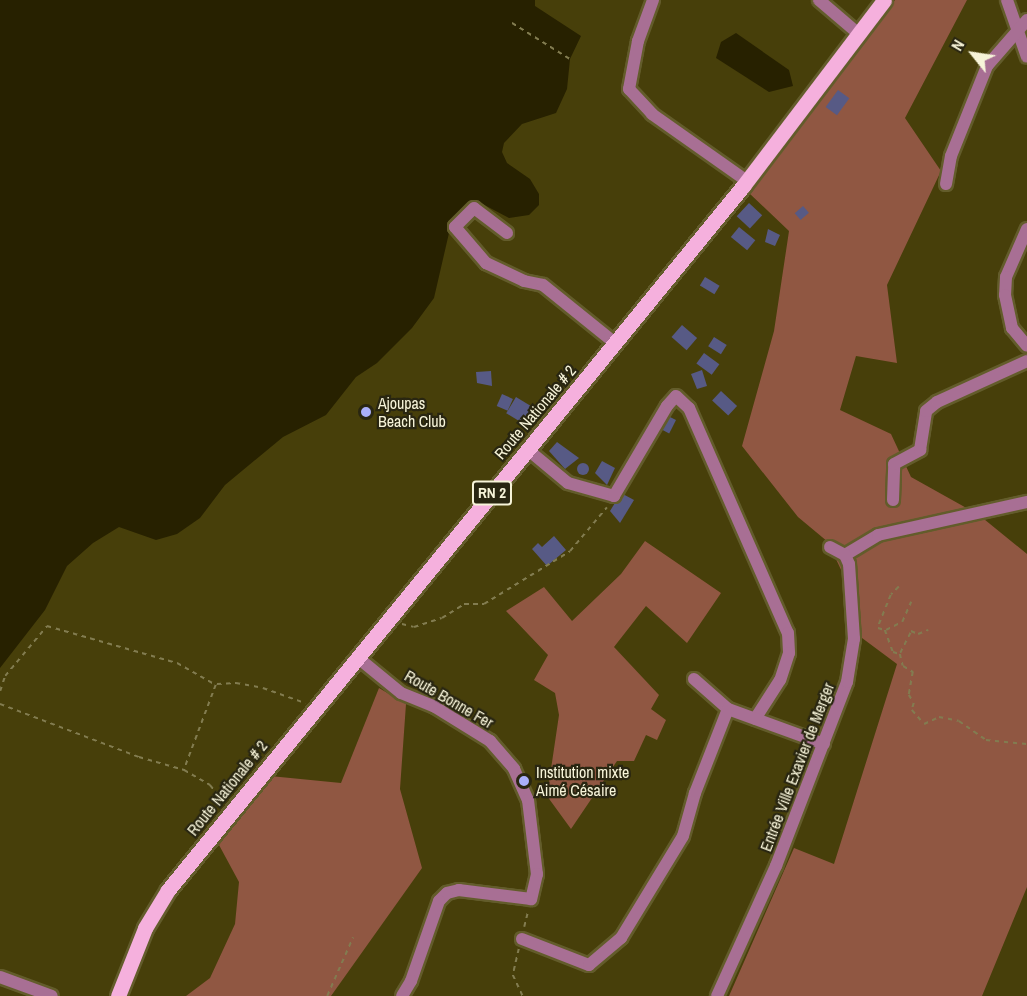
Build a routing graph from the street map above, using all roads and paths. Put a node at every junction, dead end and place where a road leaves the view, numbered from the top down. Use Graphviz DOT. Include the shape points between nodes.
graph roads {
  1 [pos="653,0"];
  2 [pos="819,0"];
  3 [pos="884,0"];
  4 [pos="1007,0"];
  5 [pos="512,23"];
  6 [pos="1023,24"];
  7 [pos="860,35"];
  8 [pos="1027,57"];
  9 [pos="570,59"];
  10 [pos="747,181"];
  11 [pos="945,184"];
  12 [pos="1027,229"];
  13 [pos="507,232"];
  14 [pos="615,343"];
  15 [pos="1027,346"];
  16 [pos="1027,361"];
  17 [pos="527,448"];
  18 [pos="614,496"];
  19 [pos="893,500"];
  20 [pos="1027,502"];
  21 [pos="830,547"];
  22 [pos="845,555"];
  23 [pos="899,587"];
  24 [pos="911,602"];
  25 [pos="386,620"];
  26 [pos="885,630"];
  27 [pos="928,630"];
  28 [pos="900,654"];
  29 [pos="357,657"];
  30 [pos="694,679"];
  31 [pos="216,685"];
  32 [pos="0,691"];
  33 [pos="0,704"];
  34 [pos="316,708"];
  35 [pos="728,709"];
  36 [pos="755,718"];
  37 [pos="824,744"];
  38 [pos="1027,744"];
  39 [pos="184,770"];
  40 [pos="230,810"];
  41 [pos="353,937"];
  42 [pos="522,939"];
  43 [pos="0,977"];
  44 [pos="52,996"];
  45 [pos="118,996"];
  46 [pos="327,996"];
  47 [pos="402,996"];
  48 [pos="717,996"];
  1 -- 10 [label="street" via="638,41 629,89 652,114"];
  2 -- 7 [label="street"];
  3 -- 7 [label="main road, Route Nationale # 2 / RN 2"];
  4 -- 6 [label="street"];
  5 -- 9 [label="path"];
  6 -- 8 [label="street"];
  6 -- 11 [label="street" via="987,66 951,156"];
  7 -- 10 [label="main road, Route Nationale # 2 / RN 2"];
  10 -- 14 [label="main road, Route Nationale # 2 / RN 2"];
  12 -- 15 [label="street" via="1006,277 1005,295 1012,328"];
  13 -- 14 [label="street" via="474,208 455,227 486,262 524,281 543,285"];
  14 -- 17 [label="main road, Route Nationale # 2 / RN 2"];
  16 -- 19 [label="street" via="937,402 926,411 920,450 894,464"];
  17 -- 18 [label="street" via="568,483"];
  17 -- 25 [label="main road, Route Nationale # 2 / RN 2" via="446,552"];
  18 -- 25 [label="path" via="594,527 570,551 484,604 464,604 442,618 414,627"];
  18 -- 36 [label="street" via="676,396 689,408 715,463 788,633 789,653 780,680"];
  20 -- 22 [label="street" via="878,535"];
  21 -- 22 [label="street"];
  22 -- 37 [label="street, Entrée Ville Exavier de Merger" via="849,564 852,660"];
  23 -- 26 [label="path" via="891,595 878,628"];
  24 -- 26 [label="path" via="902,622"];
  25 -- 29 [label="main road, Route Nationale # 2 / RN 2"];
  26 -- 28 [label="path" via="893,652"];
  27 -- 28 [label="path" via="918,634 911,631"];
  28 -- 38 [label="path" via="903,666 913,672 909,695 914,704 912,710 924,724 939,717 959,721 986,740"];
  29 -- 34 [label="main road, Route Nationale # 2 / RN 2"];
  29 -- 47 [label="street, Route Bonne Fer" via="401,693 435,707 490,741 514,769 528,800 537,873 531,899 459,890 447,894 439,901"];
  30 -- 35 [label="street"];
  31 -- 32 [label="path" via="177,663 47,626 5,676"];
  31 -- 34 [label="path" via="236,683 263,688"];
  31 -- 39 [label="path"];
  33 -- 39 [label="path"];
  34 -- 40 [label="main road, Route Nationale # 2 / RN 2"];
  35 -- 36 [label="street"];
  35 -- 42 [label="street" via="682,836 621,938 589,965"];
  36 -- 37 [label="street"];
  37 -- 48 [label="street, Entrée Ville Exavier de Merger" via="776,867"];
  39 -- 40 [label="path" via="210,785"];
  40 -- 45 [label="main road, Route Nationale # 2 / RN 2" via="168,890 145,928"];
  41 -- 46 [label="path"];
  43 -- 44 [label="street"];
}
